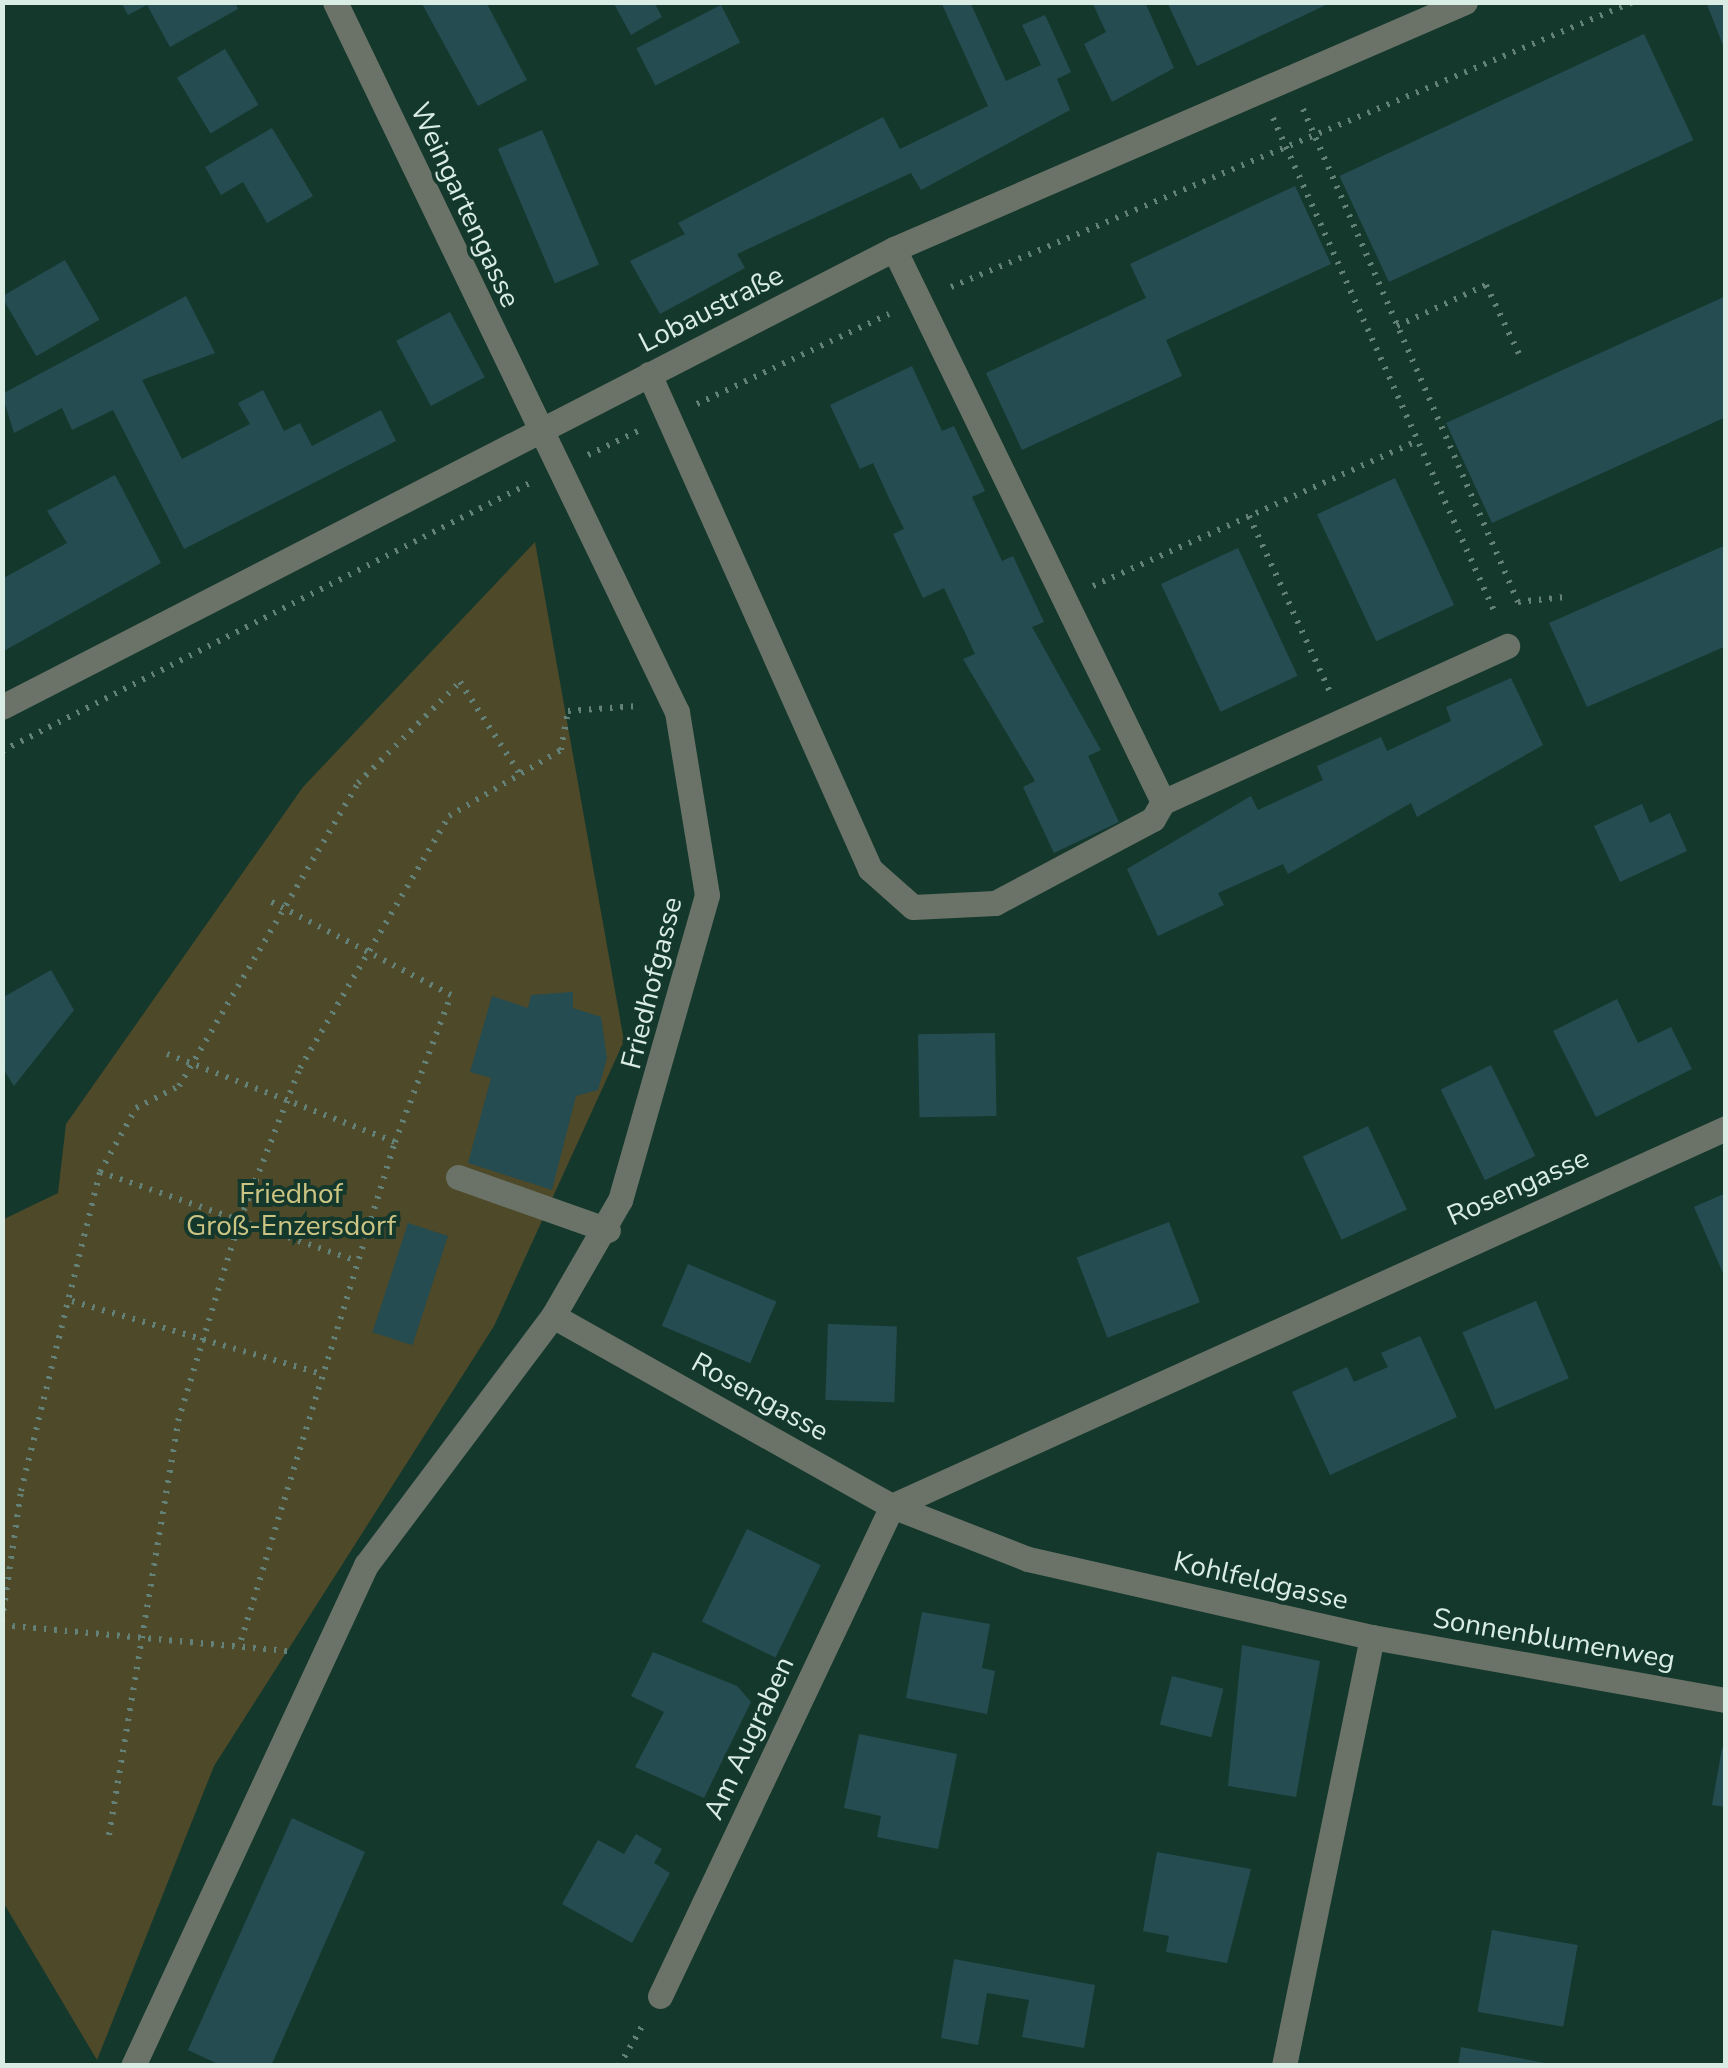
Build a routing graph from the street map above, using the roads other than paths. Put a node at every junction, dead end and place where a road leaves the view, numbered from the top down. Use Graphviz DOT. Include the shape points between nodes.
graph roads {
  1 [pos="335,2"];
  2 [pos="1465,2"];
  3 [pos="894,250"];
  4 [pos="650,374"];
  5 [pos="540,434"];
  6 [pos="1507,646"];
  7 [pos="2,707"];
  8 [pos="1163,802"];
  9 [pos="1726,1128"];
  10 [pos="458,1177"];
  11 [pos="608,1230"];
  12 [pos="553,1316"];
  13 [pos="892,1506"];
  14 [pos="1372,1637"];
  15 [pos="1726,1700"];
  16 [pos="660,1996"];
  17 [pos="134,2066"];
  18 [pos="1284,2066"];
  1 -- 5 [label="street, Weingartengasse"];
  2 -- 3 [label="street, Lobaustraße"];
  3 -- 4 [label="street, Lobaustraße"];
  3 -- 8 [label="street"];
  4 -- 5 [label="street, Lobaustraße"];
  4 -- 8 [label="street" via="870,868 913,907 995,903 1153,819"];
  5 -- 7 [label="street, Lobaustraße"];
  5 -- 11 [label="street, Friedhofgasse" via="678,712 707,896 669,1053"];
  6 -- 8 [label="street"];
  9 -- 13 [label="street, Rosengasse"];
  10 -- 11 [label="street"];
  11 -- 12 [label="street, Friedhofgasse"];
  12 -- 13 [label="street, Rosengasse"];
  12 -- 17 [label="street" via="366,1565"];
  13 -- 14 [label="street, Kohlfeldgasse" via="1028,1559"];
  13 -- 16 [label="street, Am Augraben"];
  14 -- 15 [label="street, Sonnenblumenweg"];
  14 -- 18 [label="street, Kohlfeldgasse"];
}
